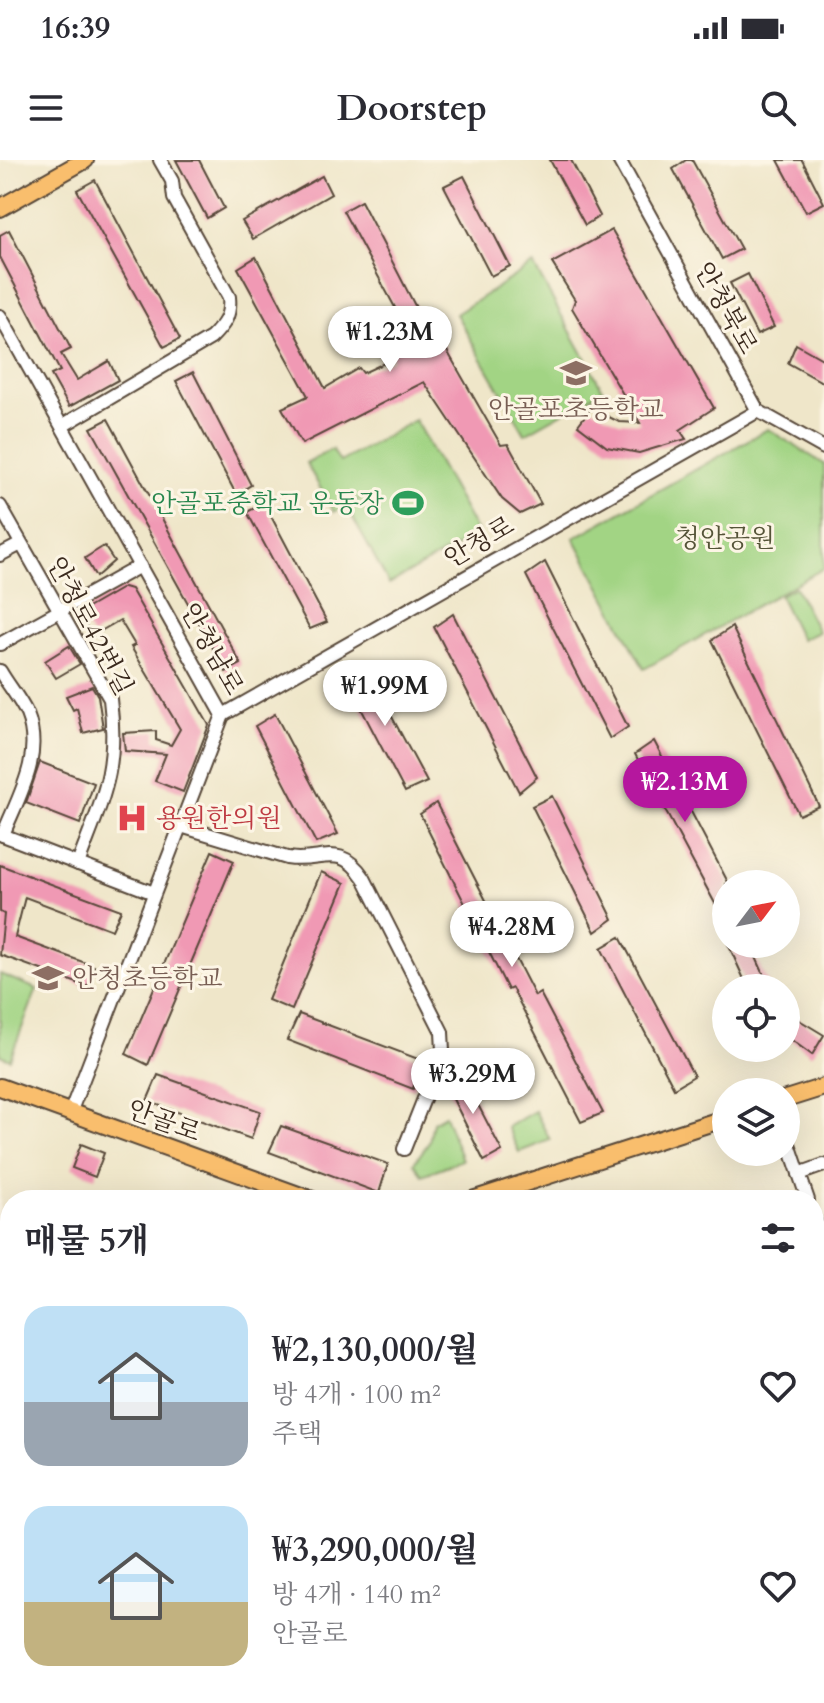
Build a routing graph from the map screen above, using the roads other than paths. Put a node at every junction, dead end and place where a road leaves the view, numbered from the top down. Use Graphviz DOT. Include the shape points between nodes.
graph roads {
  1 [pos="85,160"];
  2 [pos="160,160"];
  3 [pos="619,160"];
  4 [pos="0,208"];
  5 [pos="0,316"];
  6 [pos="758,411"];
  7 [pos="62,426"];
  8 [pos="824,448"];
  9 [pos="0,506"];
  10 [pos="21,544"];
  11 [pos="0,555"];
  12 [pos="140,566"];
  13 [pos="59,613"];
  14 [pos="0,644"];
  15 [pos="0,671"];
  16 [pos="223,715"];
  17 [pos="181,826"];
  18 [pos="1,835"];
  19 [pos="78,864"];
  20 [pos="154,893"];
  21 [pos="0,1087"];
  22 [pos="824,1087"];
  23 [pos="800,1095"];
  24 [pos="70,1113"];
  25 [pos="712,1123"];
  26 [pos="404,1149"];
  27 [pos="824,1165"];
  28 [pos="796,1166"];
  29 [pos="799,1174"];
  30 [pos="284,1190"];
  31 [pos="503,1190"];
  32 [pos="805,1190"];
  1 -- 4 [label="main road"];
  2 -- 7 [label="street" via="172,181 174,198 229,297 231,311 211,338"];
  3 -- 6 [label="street, 안청북로"];
  5 -- 7 [label="street, 안청남로"];
  6 -- 8 [label="street"];
  6 -- 16 [label="street, 안청로"];
  7 -- 12 [label="street, 안청남로"];
  9 -- 10 [label="street, 안청로42번길"];
  10 -- 11 [label="street"];
  10 -- 13 [label="street, 안청로42번길"];
  12 -- 13 [label="street"];
  12 -- 16 [label="street, 안청남로"];
  13 -- 14 [label="street"];
  13 -- 19 [label="street, 안청로42번길" via="110,699 114,734 111,774"];
  15 -- 18 [label="street" via="26,713 33,738 31,766"];
  16 -- 17 [label="street, 안청남로"];
  17 -- 20 [label="street, 안청남로"];
  17 -- 26 [label="street" via="301,861 338,855 359,871 442,1032 443,1051"];
  18 -- 19 [label="street"];
  19 -- 20 [label="street"];
  20 -- 24 [label="street, 안청남로"];
  21 -- 24 [label="main road, 안골로"];
  22 -- 23 [label="main road"];
  24 -- 30 [label="main road, 안골로"];
  25 -- 31 [label="main road"];
  27 -- 29 [label="street"];
  28 -- 29 [label="street"];
  29 -- 32 [label="street"];
}
